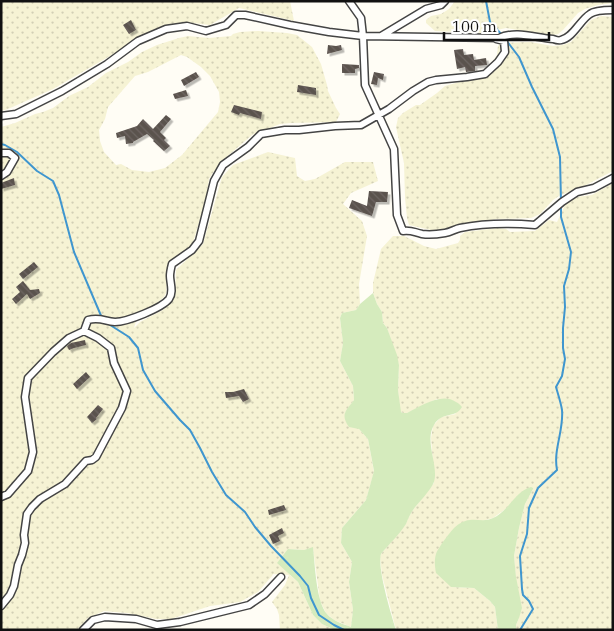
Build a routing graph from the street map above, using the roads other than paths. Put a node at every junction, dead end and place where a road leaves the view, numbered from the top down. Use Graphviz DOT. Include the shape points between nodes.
graph roads {
  1 [pos="349,1"];
  2 [pos="445,1"];
  3 [pos="613,10"];
  4 [pos="363,36"];
  5 [pos="380,36"];
  6 [pos="499,37"];
  7 [pos="379,114"];
  8 [pos="1,116"];
  9 [pos="1,153"];
  10 [pos="1,176"];
  11 [pos="613,178"];
  12 [pos="84,331"];
  13 [pos="1,497"];
  14 [pos="281,577"];
  15 [pos="1,606"];
  16 [pos="83,630"];
  1 -- 4 [label="street" via="361,18"];
  2 -- 5 [label="street"];
  3 -- 6 [label="street" via="590,13 562,40 523,35"];
  4 -- 5 [label="street"];
  4 -- 7 [label="street" via="365,84"];
  4 -- 8 [label="street" via="245,15 236,15 226,25 206,31 187,26 166,29 138,41 62,91 16,114"];
  5 -- 6 [label="street"];
  6 -- 7 [label="street" via="504,41 505,52 485,74 428,82"];
  7 -- 11 [label="street" via="394,149 397,215 403,231 432,234 482,224 535,225 577,192"];
  7 -- 12 [label="street" via="361,125 260,134 223,165 214,181 199,241 172,264 172,290 168,299 134,318 116,322 97,318 88,320"];
  9 -- 10 [label="street" via="9,153 15,158"];
  12 -- 13 [label="street" via="69,338 28,378 25,398 33,452 28,471 8,494"];
  12 -- 15 [label="street" via="111,348 114,364 127,391 122,408 96,457 86,461 65,484 40,499 27,514 25,543 14,586"];
  14 -- 16 [label="street" via="249,605 157,625 105,617 93,620"];
}
